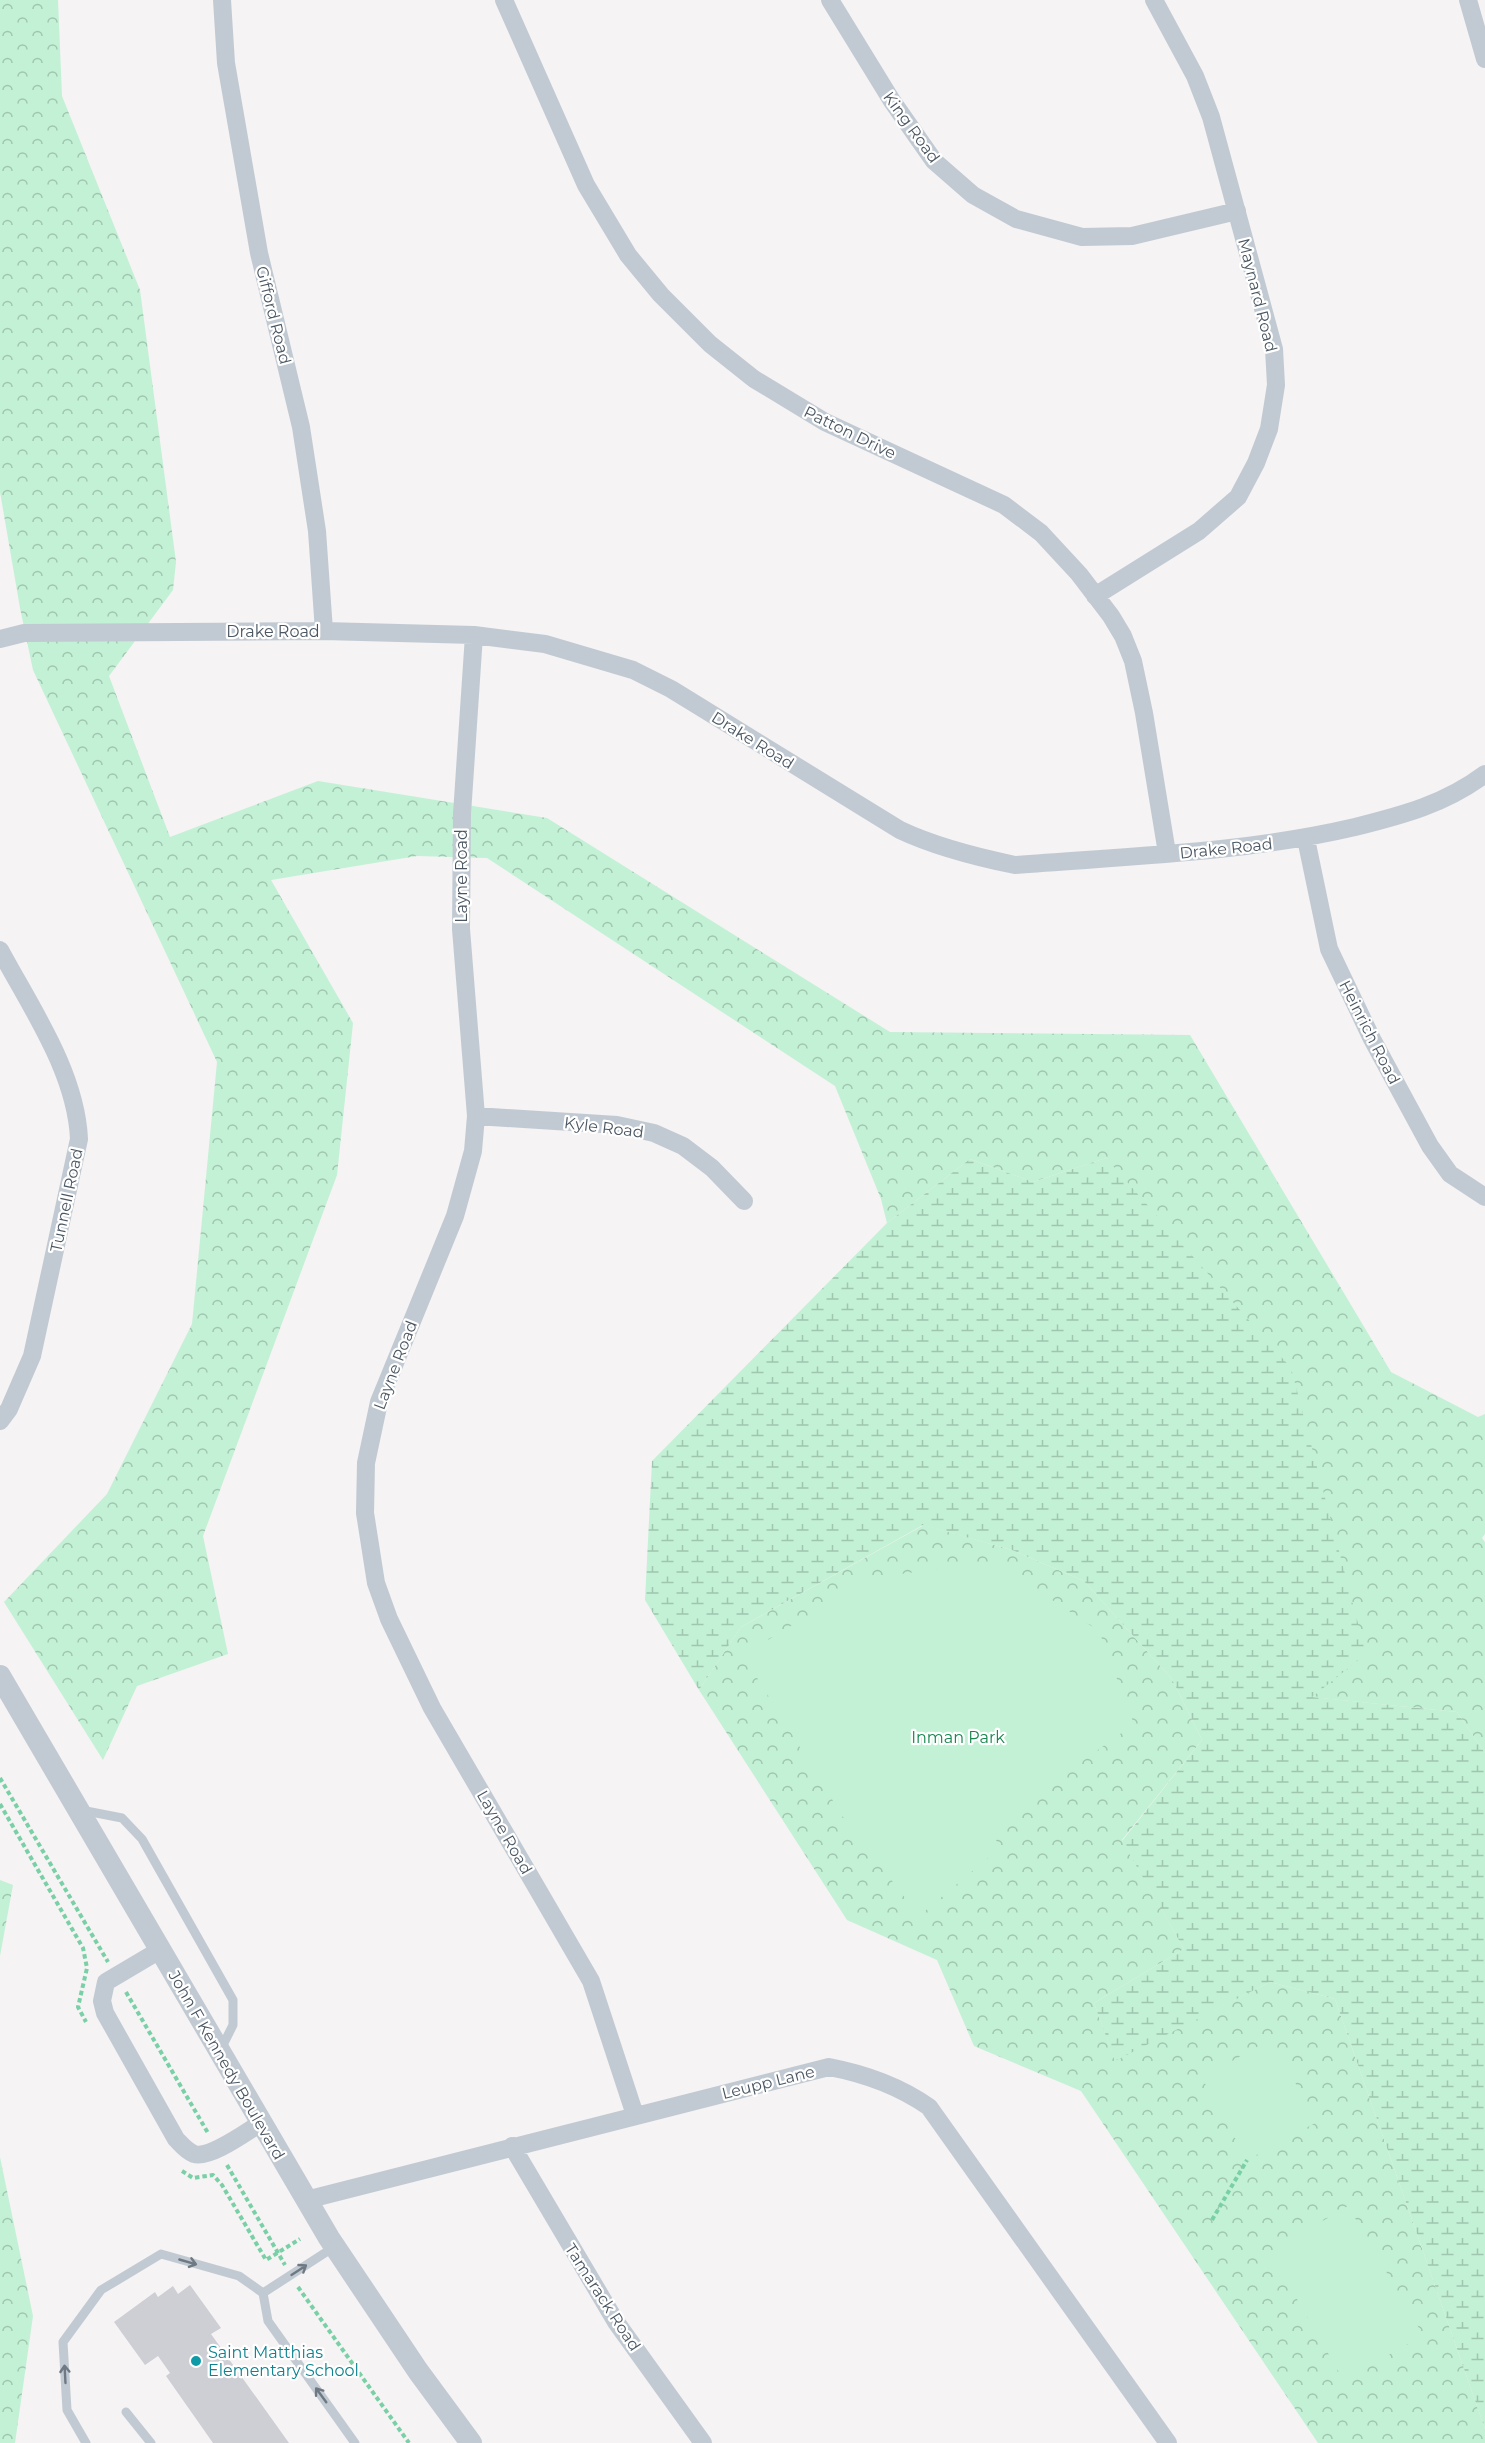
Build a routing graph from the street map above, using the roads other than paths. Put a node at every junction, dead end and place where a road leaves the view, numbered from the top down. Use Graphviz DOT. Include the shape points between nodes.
graph roads {
  1 [pos="222,0"];
  2 [pos="504,0"];
  3 [pos="830,0"];
  4 [pos="1154,0"];
  5 [pos="1468,0"];
  6 [pos="1485,59"];
  7 [pos="1237,211"];
  8 [pos="1095,596"];
  9 [pos="324,631"];
  10 [pos="474,635"];
  11 [pos="0,639"];
  12 [pos="1485,774"];
  13 [pos="1306,838"];
  14 [pos="1167,853"];
  15 [pos="0,950"];
  16 [pos="476,1116"];
  17 [pos="1485,1197"];
  18 [pos="744,1202"];
  19 [pos="0,1421"];
  20 [pos="0,1676"];
  21 [pos="78,1810"];
  22 [pos="160,1950"];
  23 [pos="219,2052"];
  24 [pos="635,2115"];
  25 [pos="261,2123"];
  26 [pos="512,2146"];
  27 [pos="306,2200"];
  28 [pos="334,2247"];
  29 [pos="263,2293"];
  30 [pos="126,2412"];
  31 [pos="86,2443"];
  32 [pos="151,2443"];
  33 [pos="356,2443"];
  34 [pos="471,2443"];
  35 [pos="703,2443"];
  36 [pos="1168,2443"];
  1 -- 9 [label="street, Gifford Road" via="226,63 259,253 301,427 317,531"];
  2 -- 8 [label="street, Patton Drive" via="586,185 628,255 710,344 754,379 825,422 1004,505 1041,533"];
  3 -- 7 [label="street, King Road" via="934,161 973,195 1016,219 1082,237 1132,236"];
  4 -- 7 [label="street, Maynard Road" via="1196,76"];
  5 -- 6 [label="street"];
  7 -- 8 [label="street, Maynard Road" via="1274,349 1276,385 1269,429 1238,497 1199,531"];
  8 -- 14 [label="street, Patton Drive" via="1123,636 1133,661"];
  9 -- 10 [label="street, Drake Road"];
  9 -- 11 [label="street, Drake Road" via="24,633"];
  10 -- 14 [label="street, Drake Road" via="545,644 633,670 921,839 1015,865"];
  10 -- 16 [label="street, Layne Road" via="462,814 461,929"];
  12 -- 13 [label="street, Drake Road" via="1463,790 1408,814"];
  13 -- 14 [label="street, Drake Road"];
  13 -- 17 [label="street, Heinrich Road" via="1329,949 1372,1039 1430,1146 1450,1174"];
  15 -- 19 [label="street, Tunnell Road" via="51,1046 74,1100 80,1139 32,1356"];
  16 -- 18 [label="street, Kyle Road" via="617,1125 654,1133 683,1146 712,1168"];
  16 -- 24 [label="street, Layne Road" via="473,1151 455,1216 379,1402 366,1463 365,1513 376,1583 388,1619 432,1708 591,1981"];
  20 -- 21 [label="street, John F Kennedy Boulevard"];
  21 -- 22 [label="street, John F Kennedy Boulevard"];
  21 -- 23 [label="lane" via="122,1818 142,1839 233,2000 233,2025"];
  22 -- 23 [label="street, John F Kennedy Boulevard"];
  22 -- 25 [label="street" via="106,1982 102,2001 105,2013 176,2139 193,2154 205,2155"];
  23 -- 25 [label="street, John F Kennedy Boulevard"];
  24 -- 26 [label="street, Leupp Lane"];
  24 -- 36 [label="street, Leupp Lane" via="830,2067 860,2073 908,2092 929,2107"];
  25 -- 27 [label="street, John F Kennedy Boulevard"];
  26 -- 27 [label="street, Leupp Lane"];
  26 -- 35 [label="street, Tamarack Road" via="610,2312"];
  27 -- 28 [label="street, John F Kennedy Boulevard"];
  29 -- 28 [label="lane, one-way"];
  28 -- 34 [label="street, John F Kennedy Boulevard"];
  31 -- 29 [label="lane, one-way" via="67,2410 63,2342 101,2290 161,2254 239,2276"];
  33 -- 29 [label="lane, one-way" via="268,2321"];
  30 -- 32 [label="lane"];
}
